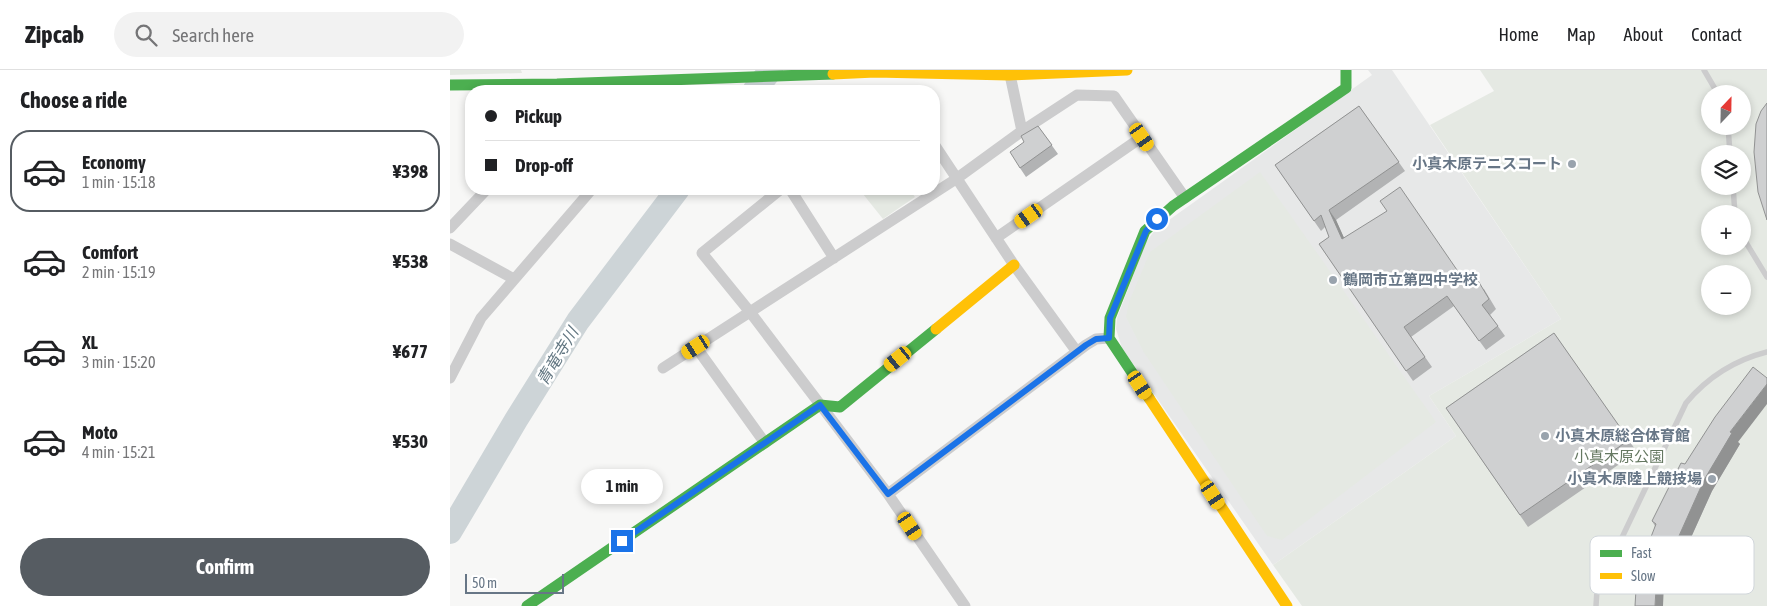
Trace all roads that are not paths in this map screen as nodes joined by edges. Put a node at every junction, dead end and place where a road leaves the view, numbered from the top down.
1 (1127, 70) edge
2 (1346, 70) edge
3 (1704, 70) edge
4 (875, 71) edge
5 (1009, 72) edge
6 (450, 85) edge
7 (465, 85) edge
8 (593, 85) edge
9 (1713, 85) edge
10 (1022, 131) junction
11 (1142, 137) junction
12 (940, 154) edge
13 (956, 179) junction
14 (940, 189) edge
15 (481, 195) edge
16 (587, 195) edge
17 (774, 195) edge
18 (794, 195) edge
19 (931, 195) edge
20 (1185, 198) junction
21 (450, 228) edge
22 (996, 238) junction
23 (450, 244) edge
24 (1751, 251) edge
25 (834, 258) junction
26 (1014, 265) junction
27 (1767, 277) edge
28 (514, 279) junction
29 (750, 312) junction
30 (1109, 338) junction
31 (696, 347) junction
32 (1077, 352) junction
33 (1767, 352) edge
34 (663, 368) dead end
35 (450, 378) edge
36 (820, 405) junction
37 (765, 443) junction
38 (888, 494) junction
39 (1623, 536) edge
40 (527, 606) edge
41 (965, 606) edge
42 (1287, 606) edge

1 - 5 street
2 - 20 street
3 - 9 lane
4 - 5 street
4 - 8 street
5 - 10 street
6 - 7 street
10 - 11 street
10 - 13 street
11 - 20 street
11 - 22 street
12 - 13 street
13 - 14 street
13 - 22 street
15 - 21 street
16 - 28 street
17 - 29 street
18 - 25 street
19 - 25 street
20 - 30 street
22 - 26 street
23 - 28 street
24 - 27 lane
25 - 29 street
26 - 32 street
26 - 36 street
28 - 35 street
29 - 31 street
29 - 36 street
30 - 32 street
30 - 42 street
31 - 34 street
31 - 37 street
32 - 38 street
33 - 39 lane
36 - 37 street
36 - 38 street
37 - 40 street
38 - 41 street

